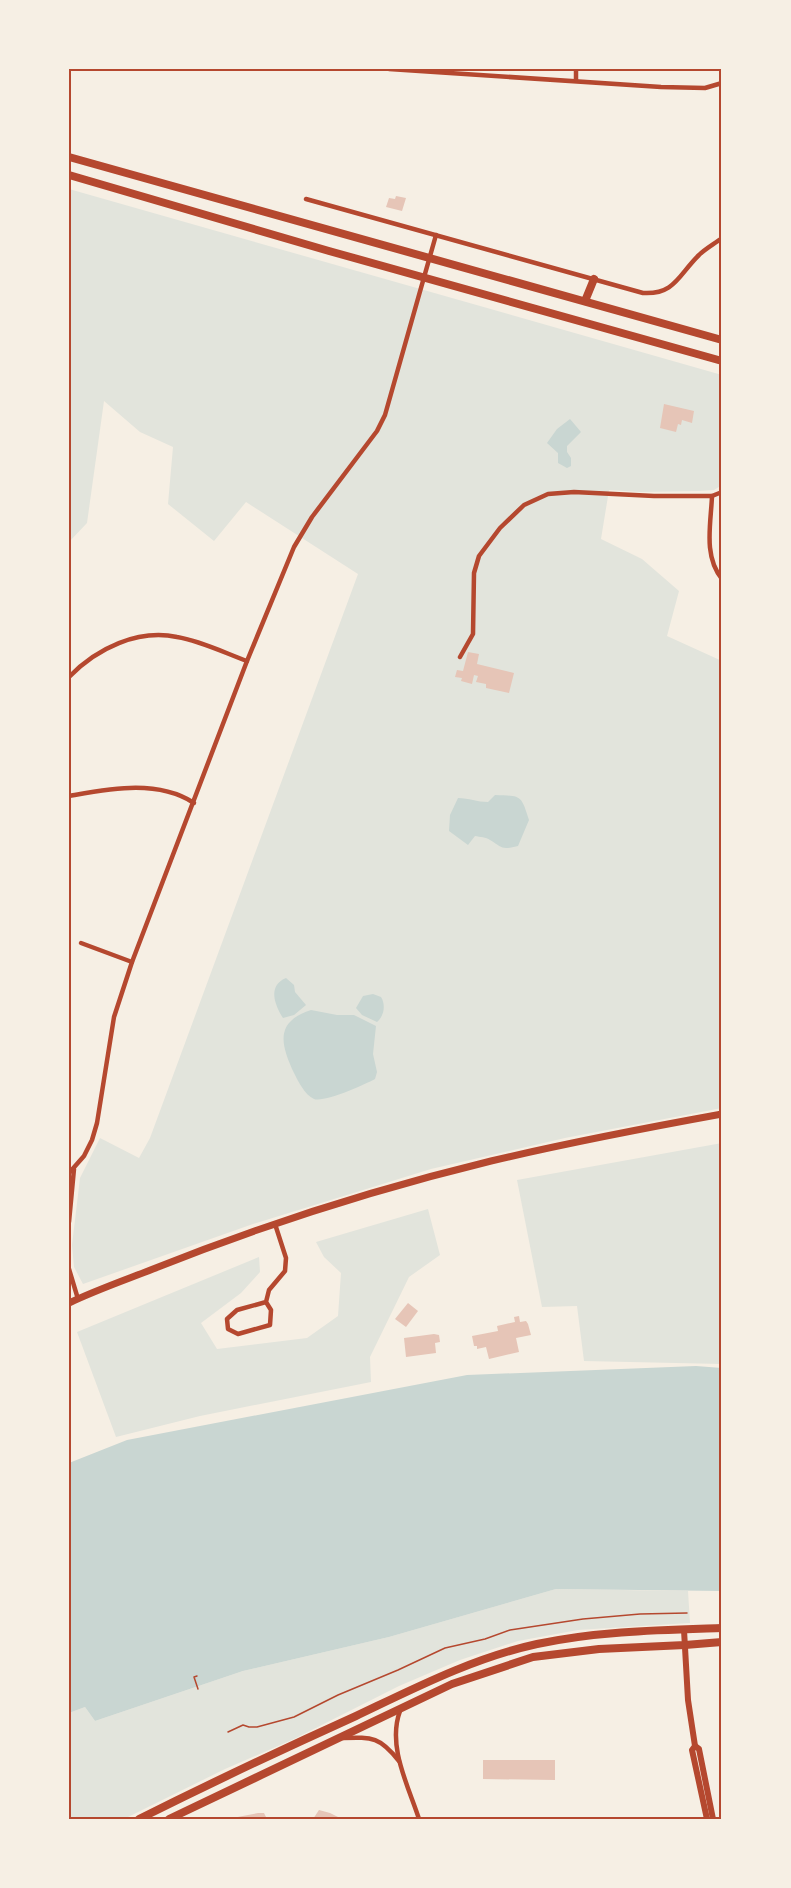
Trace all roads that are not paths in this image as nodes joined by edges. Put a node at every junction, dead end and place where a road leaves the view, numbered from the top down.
1 (389, 69) edge
2 (576, 69) edge
3 (448, 71) edge
4 (576, 80) junction
5 (722, 83) edge
6 (69, 157) edge
7 (69, 175) edge
8 (306, 199) dead end
9 (436, 235) junction
10 (722, 238) edge
11 (429, 257) junction
12 (424, 278) junction
13 (594, 279) junction
14 (585, 301) junction
15 (722, 340) edge
16 (722, 362) edge
17 (722, 492) edge
18 (712, 496) junction
19 (722, 579) edge
20 (460, 657) dead end
21 (248, 661) junction
22 (69, 677) edge
23 (69, 796) edge
24 (194, 803) junction
25 (81, 943) dead end
26 (132, 962) junction
27 (722, 1114) edge
28 (74, 1169) junction
29 (69, 1173) edge
30 (69, 1222) edge
31 (275, 1224) junction
32 (69, 1269) edge
33 (78, 1299) junction
34 (266, 1302) junction
35 (69, 1303) edge
36 (722, 1628) edge
37 (684, 1630) junction
38 (722, 1642) edge
39 (685, 1646) junction
40 (400, 1711) junction
41 (342, 1738) junction
42 (695, 1746) junction
43 (399, 1761) junction
44 (139, 1819) edge
45 (169, 1819) edge
46 (419, 1819) edge
47 (707, 1819) edge
48 (713, 1819) edge

1 - 3 street
2 - 4 street
3 - 4 street
4 - 5 street
6 - 11 main road
7 - 12 main road
8 - 9 street
9 - 11 street
9 - 13 street
10 - 13 street
11 - 12 street
11 - 14 main road
12 - 16 main road
12 - 21 street
13 - 14 main road
14 - 15 main road
17 - 18 street
18 - 19 street
18 - 20 street
21 - 22 street
21 - 24 street
23 - 24 street
24 - 26 street
25 - 26 street
26 - 28 street
27 - 31 main road
28 - 29 street
28 - 30 street
31 - 33 main road
31 - 34 street
32 - 33 street
33 - 35 main road
34 - 34 street
36 - 37 main road
37 - 39 street
37 - 44 main road
38 - 39 main road
39 - 40 main road
39 - 42 street
40 - 41 main road
40 - 43 street
41 - 43 street
41 - 45 main road
42 - 47 street
42 - 48 street
43 - 46 street

